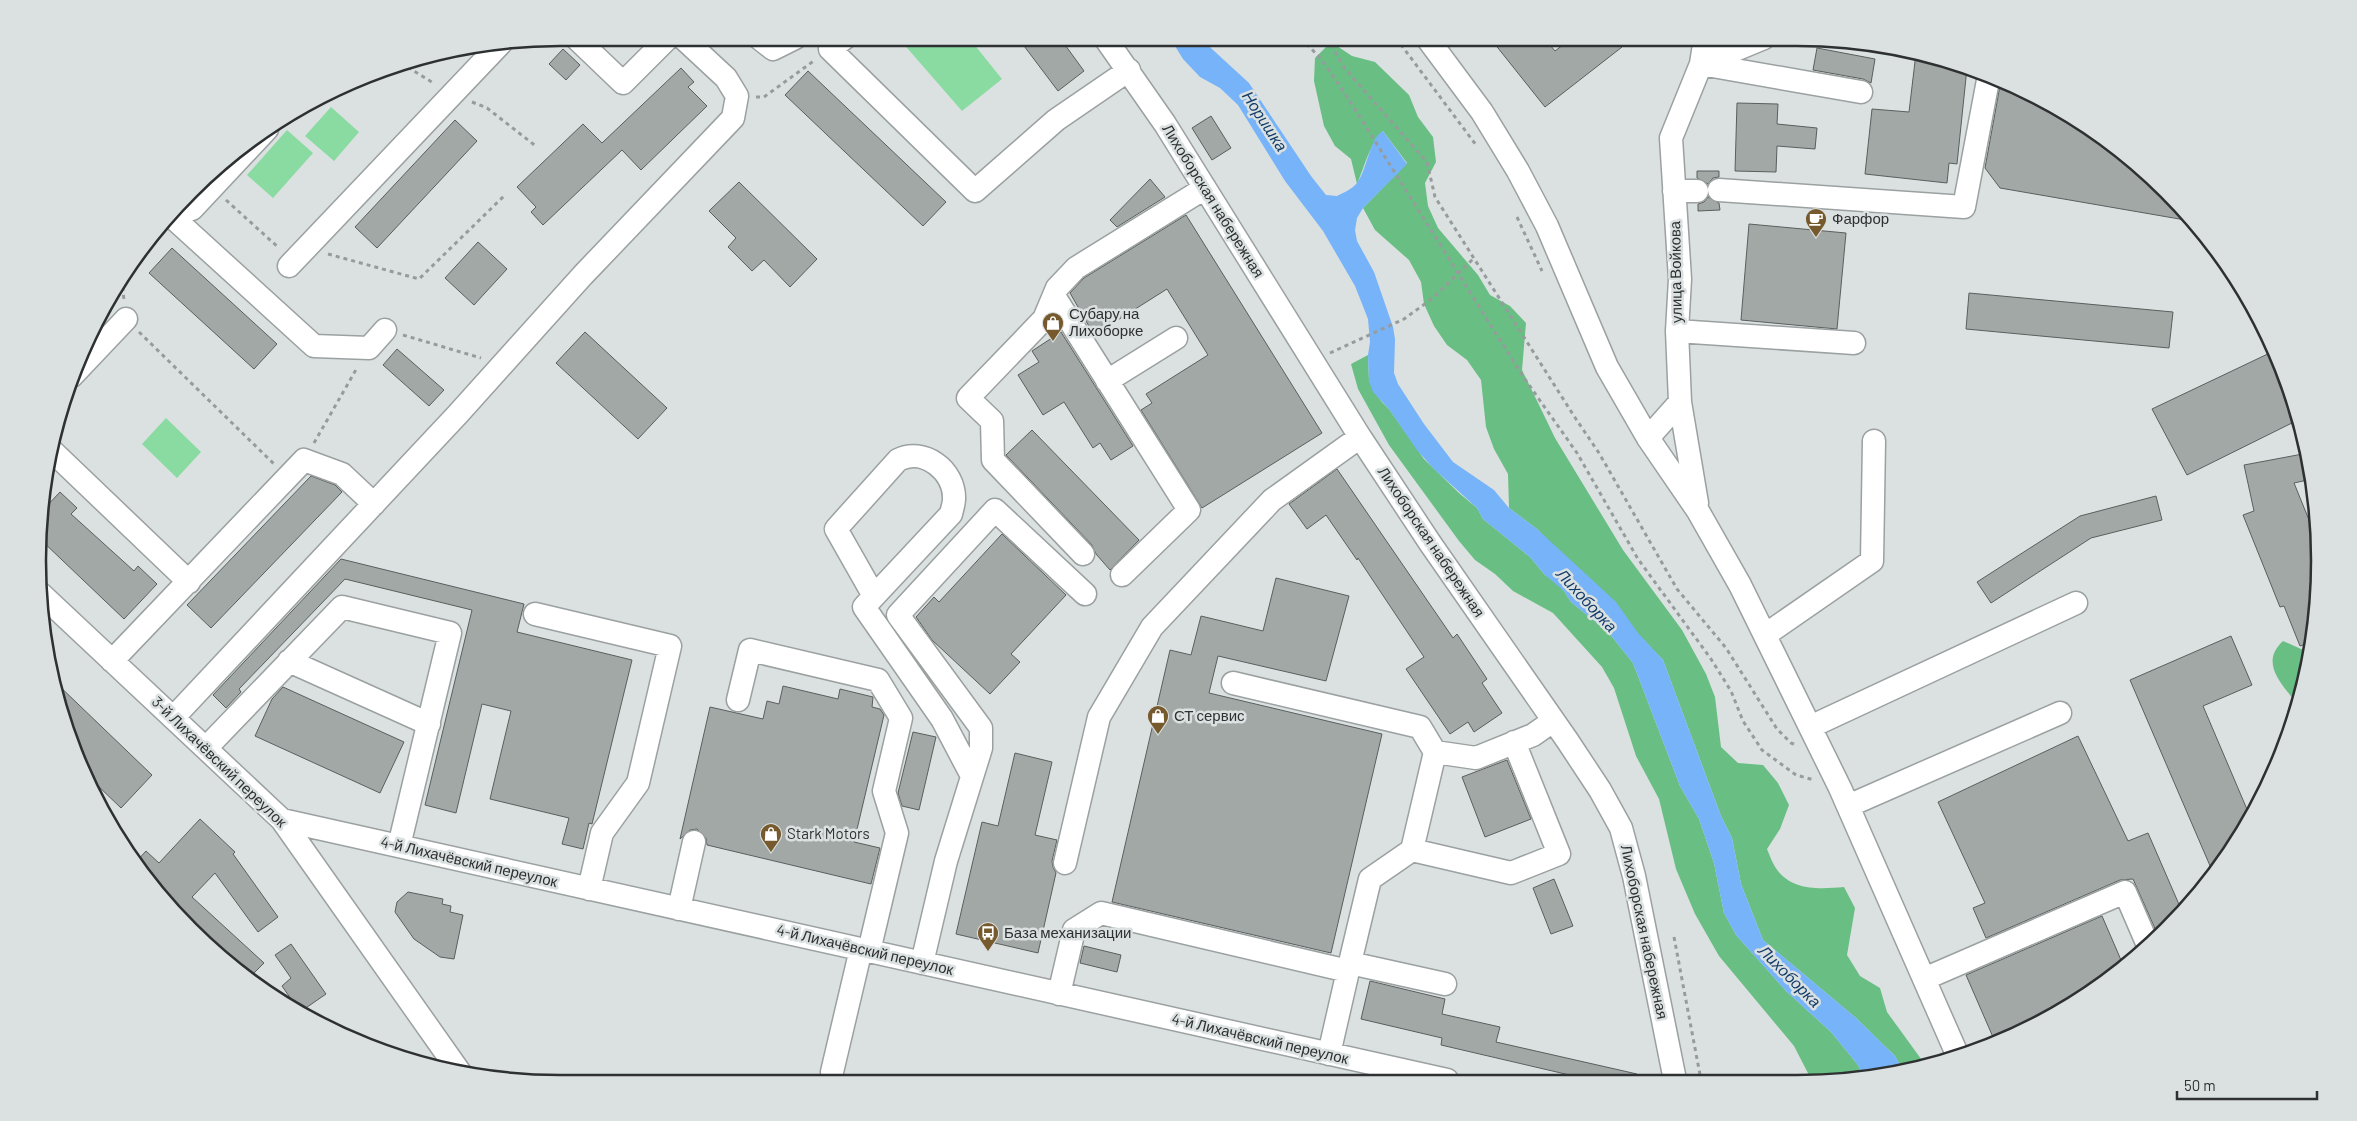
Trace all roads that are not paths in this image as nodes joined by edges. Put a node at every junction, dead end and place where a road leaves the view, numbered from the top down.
1 (584, 46) edge
2 (660, 46) edge
3 (692, 46) edge
4 (841, 46) edge
5 (1111, 46) edge
6 (1433, 46) edge
7 (1704, 46) edge
8 (1745, 46) edge
9 (493, 51) edge
10 (1701, 64) junction
11 (1129, 70) junction
12 (1987, 83) edge
13 (1862, 92) dead end
14 (238, 161) edge
15 (1205, 188) junction
16 (1674, 191) junction
17 (183, 212) edge
18 (176, 219) edge
19 (296, 258) road end
20 (1054, 296) junction
21 (126, 319) road end
22 (385, 330) road end
23 (1677, 331) junction
24 (1176, 338) dead end
25 (1854, 343) dead end
26 (86, 361) edge
27 (1107, 381) junction
28 (1680, 402) junction
29 (1360, 437) junction
30 (1648, 438) junction
31 (1874, 441) dead end
32 (57, 456) edge
33 (374, 504) junction
34 (1698, 511) junction
35 (1083, 554) dead end
36 (1122, 575) dead end
37 (189, 582) junction
38 (1085, 594) dead end
39 (874, 596) junction
40 (48, 600) edge
41 (2076, 603) dead end
42 (535, 614) dead end
43 (1765, 635) junction
44 (112, 661) junction
45 (289, 661) junction
46 (1234, 683) dead end
47 (738, 700) dead end
48 (2060, 713) dead end
49 (173, 718) junction
50 (1554, 721) junction
51 (428, 724) junction
52 (1805, 736) junction
53 (1514, 742) junction
54 (206, 748) junction
55 (1435, 752) junction
56 (972, 776) junction
57 (1848, 806) junction
58 (282, 820) junction
59 (694, 842) dead end
60 (399, 846) junction
61 (1412, 850) junction
62 (1065, 862) dead end
63 (589, 888) junction
64 (679, 909) junction
65 (2145, 938) edge
66 (865, 950) junction
67 (922, 963) junction
68 (1349, 967) junction
69 (1924, 979) junction
70 (1445, 984) dead end
71 (1059, 994) junction
72 (1955, 1049) edge
73 (1329, 1054) junction
74 (454, 1063) edge
75 (832, 1072) dead end
76 (1419, 1075) edge
77 (1674, 1075) edge

1 - 2 street
3 - 33 street
4 - 11 street
5 - 11 street, Лихоборская набережная
6 - 30 street
7 - 10 street, улица Войкова
8 - 10 street
9 - 19 street
10 - 13 street
10 - 16 street, улица Войкова
11 - 15 street, Лихоборская набережная
12 - 16 street
14 - 17 street
15 - 20 street
15 - 29 street, Лихоборская набережная
16 - 23 street, улица Войкова
18 - 22 street
20 - 27 street
20 - 35 street
21 - 26 street
23 - 25 street
23 - 28 street, улица Войкова
24 - 27 street
27 - 36 street
28 - 30 street
28 - 34 street, улица Войкова
29 - 50 street, Лихоборская набережная
29 - 62 street
30 - 34 street
31 - 43 street
32 - 37 street
33 - 37 street
33 - 49 street
34 - 43 street
37 - 44 street
38 - 56 street
39 - 39 street
39 - 56 street
40 - 44 street, 3-й Лихачёвский переулок
41 - 52 street
42 - 63 street
43 - 52 street
44 - 49 street, 3-й Лихачёвский переулок
45 - 51 street
45 - 51 street
45 - 54 street
46 - 55 street
47 - 66 street
48 - 57 street
49 - 54 street, 3-й Лихачёвский переулок
50 - 53 street
50 - 77 street, Лихоборская набережная
51 - 60 street
52 - 57 street
53 - 55 street
53 - 61 street
54 - 58 street, 3-й Лихачёвский переулок
55 - 61 street
56 - 67 street
57 - 69 street
58 - 60 street, 4-й Лихачёвский переулок
58 - 74 street, 3-й Лихачёвский переулок
59 - 64 street
60 - 63 street, 4-й Лихачёвский переулок
61 - 68 street
63 - 64 street, 4-й Лихачёвский переулок
64 - 66 street, 4-й Лихачёвский переулок
65 - 69 street
66 - 67 street, 4-й Лихачёвский переулок
66 - 75 street
67 - 71 street, 4-й Лихачёвский переулок
68 - 70 street
68 - 71 street
68 - 73 street
69 - 72 street
71 - 73 street, 4-й Лихачёвский переулок
73 - 76 street, 4-й Лихачёвский переулок

